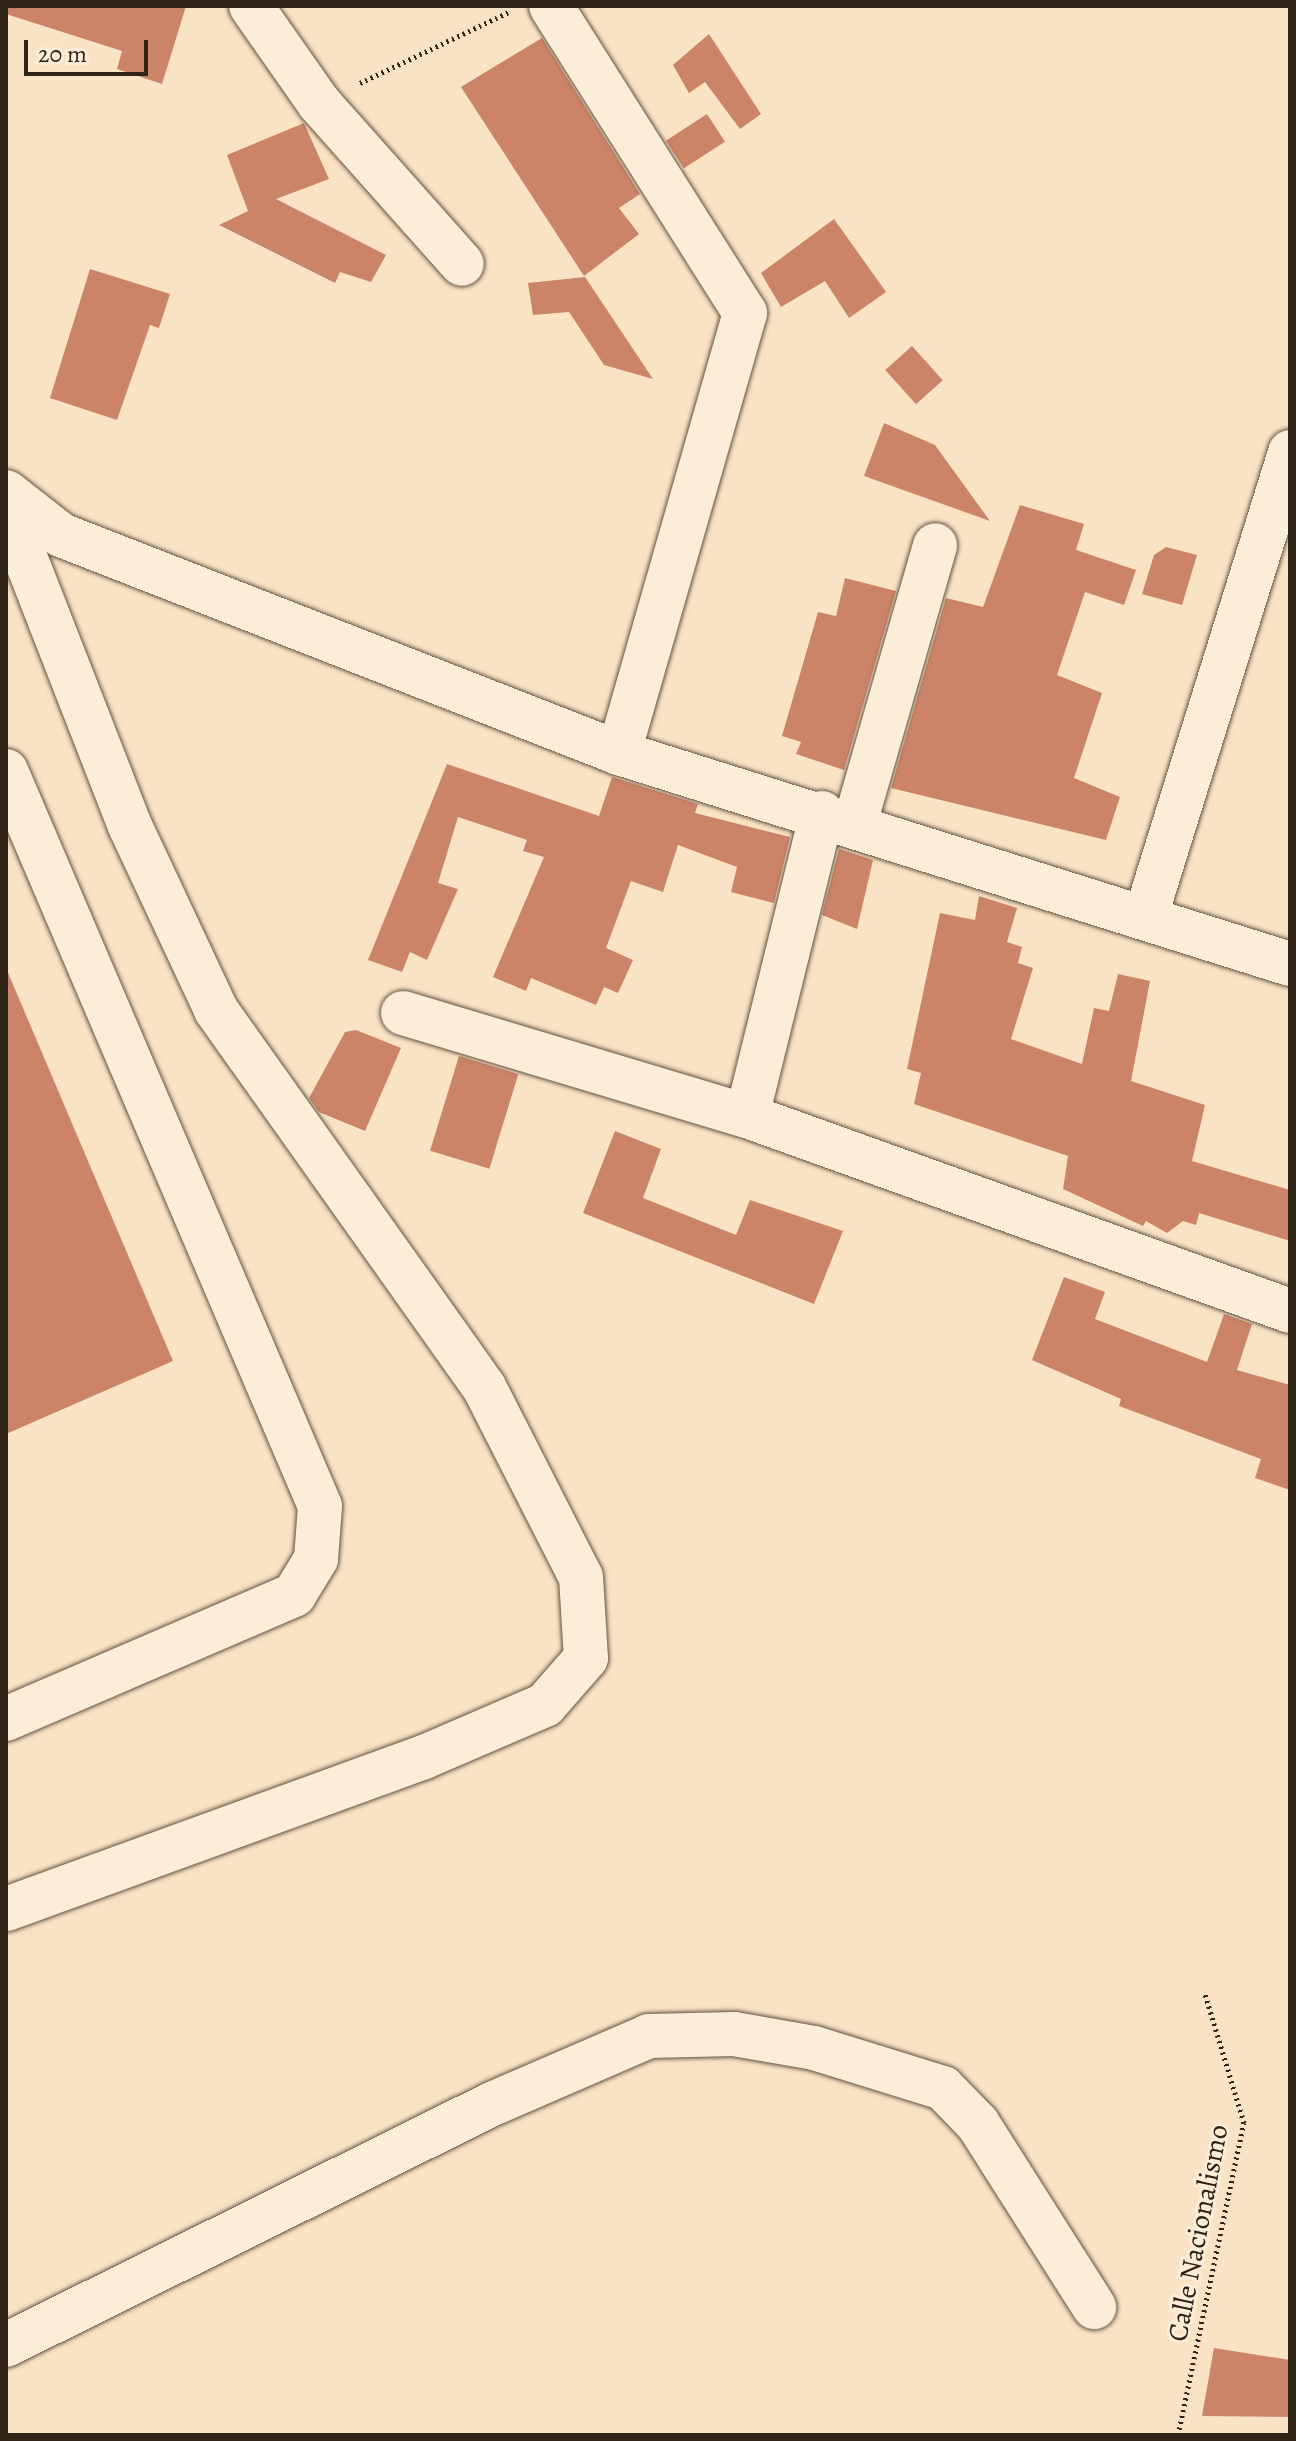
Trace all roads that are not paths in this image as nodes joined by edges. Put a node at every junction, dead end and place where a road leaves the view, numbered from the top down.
1 (251, 6) edge
2 (551, 6) edge
3 (462, 264) dead end
4 (1290, 452) edge
5 (6, 492) edge
6 (6, 508) edge
7 (935, 545) dead end
8 (619, 753) junction
9 (6, 771) edge
10 (839, 818) junction
11 (1146, 915) junction
12 (1290, 964) edge
13 (403, 1013) dead end
14 (747, 1116) junction
15 (1290, 1311) edge
16 (6, 1719) edge
17 (6, 1909) edge
18 (1094, 2307) dead end
19 (6, 2345) edge

1 - 3 street
2 - 8 street
4 - 11 street
5 - 8 street
6 - 17 street
7 - 10 street
8 - 10 street
9 - 16 street
10 - 11 street
10 - 14 street
11 - 12 street
13 - 14 street
14 - 15 street
18 - 19 street

